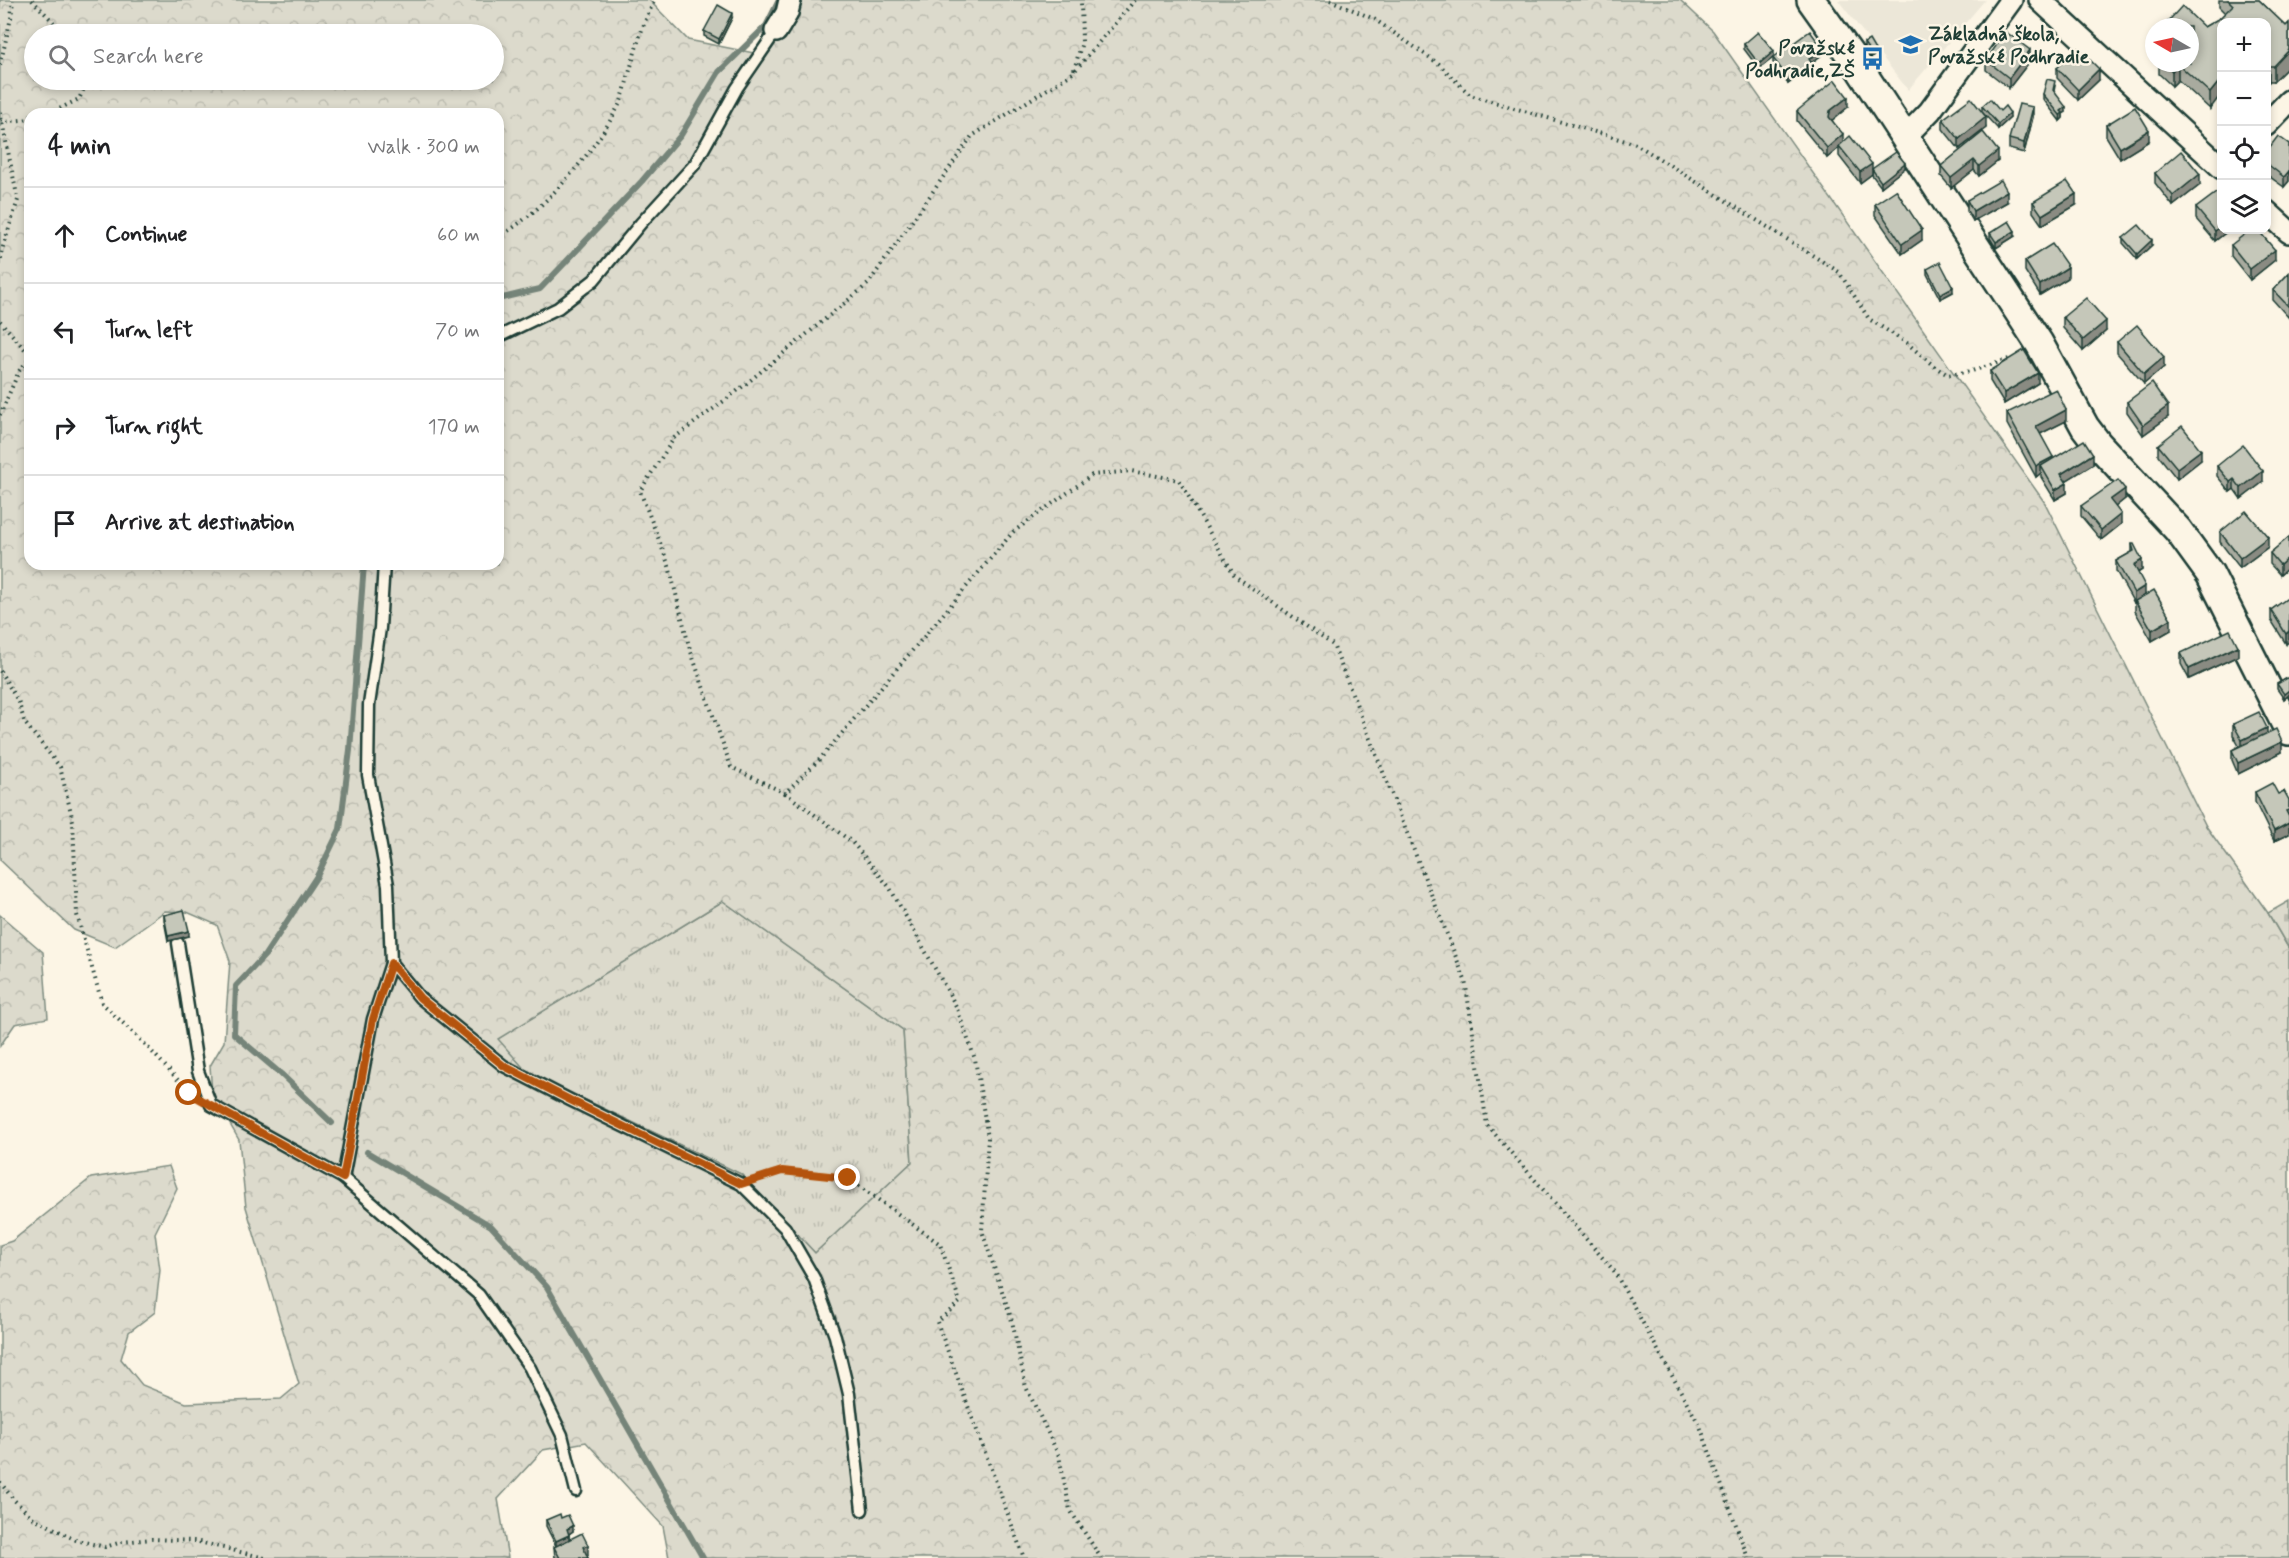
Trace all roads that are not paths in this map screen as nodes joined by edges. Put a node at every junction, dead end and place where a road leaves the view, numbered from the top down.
1 (790, 0) edge
2 (1811, 0) edge
3 (2011, 0) edge
4 (2040, 0) edge
5 (776, 31) joint
6 (2289, 101) edge
7 (2271, 120) edge
8 (1904, 138) junction
9 (2217, 163) edge
10 (2271, 216) edge
11 (2289, 232) edge
12 (504, 334) edge
13 (384, 570) edge
14 (2289, 731) edge
15 (178, 943) dead end
16 (391, 963) junction
17 (343, 1178) junction
18 (576, 1491) dead end
19 (862, 1510) dead end

1 - 5 street
2 - 8 street
3 - 8 street
4 - 9 street
5 - 12 lane
6 - 7 street
8 - 14 street
10 - 11 street
13 - 16 lane
15 - 17 lane
16 - 17 lane
16 - 19 lane
17 - 18 lane

